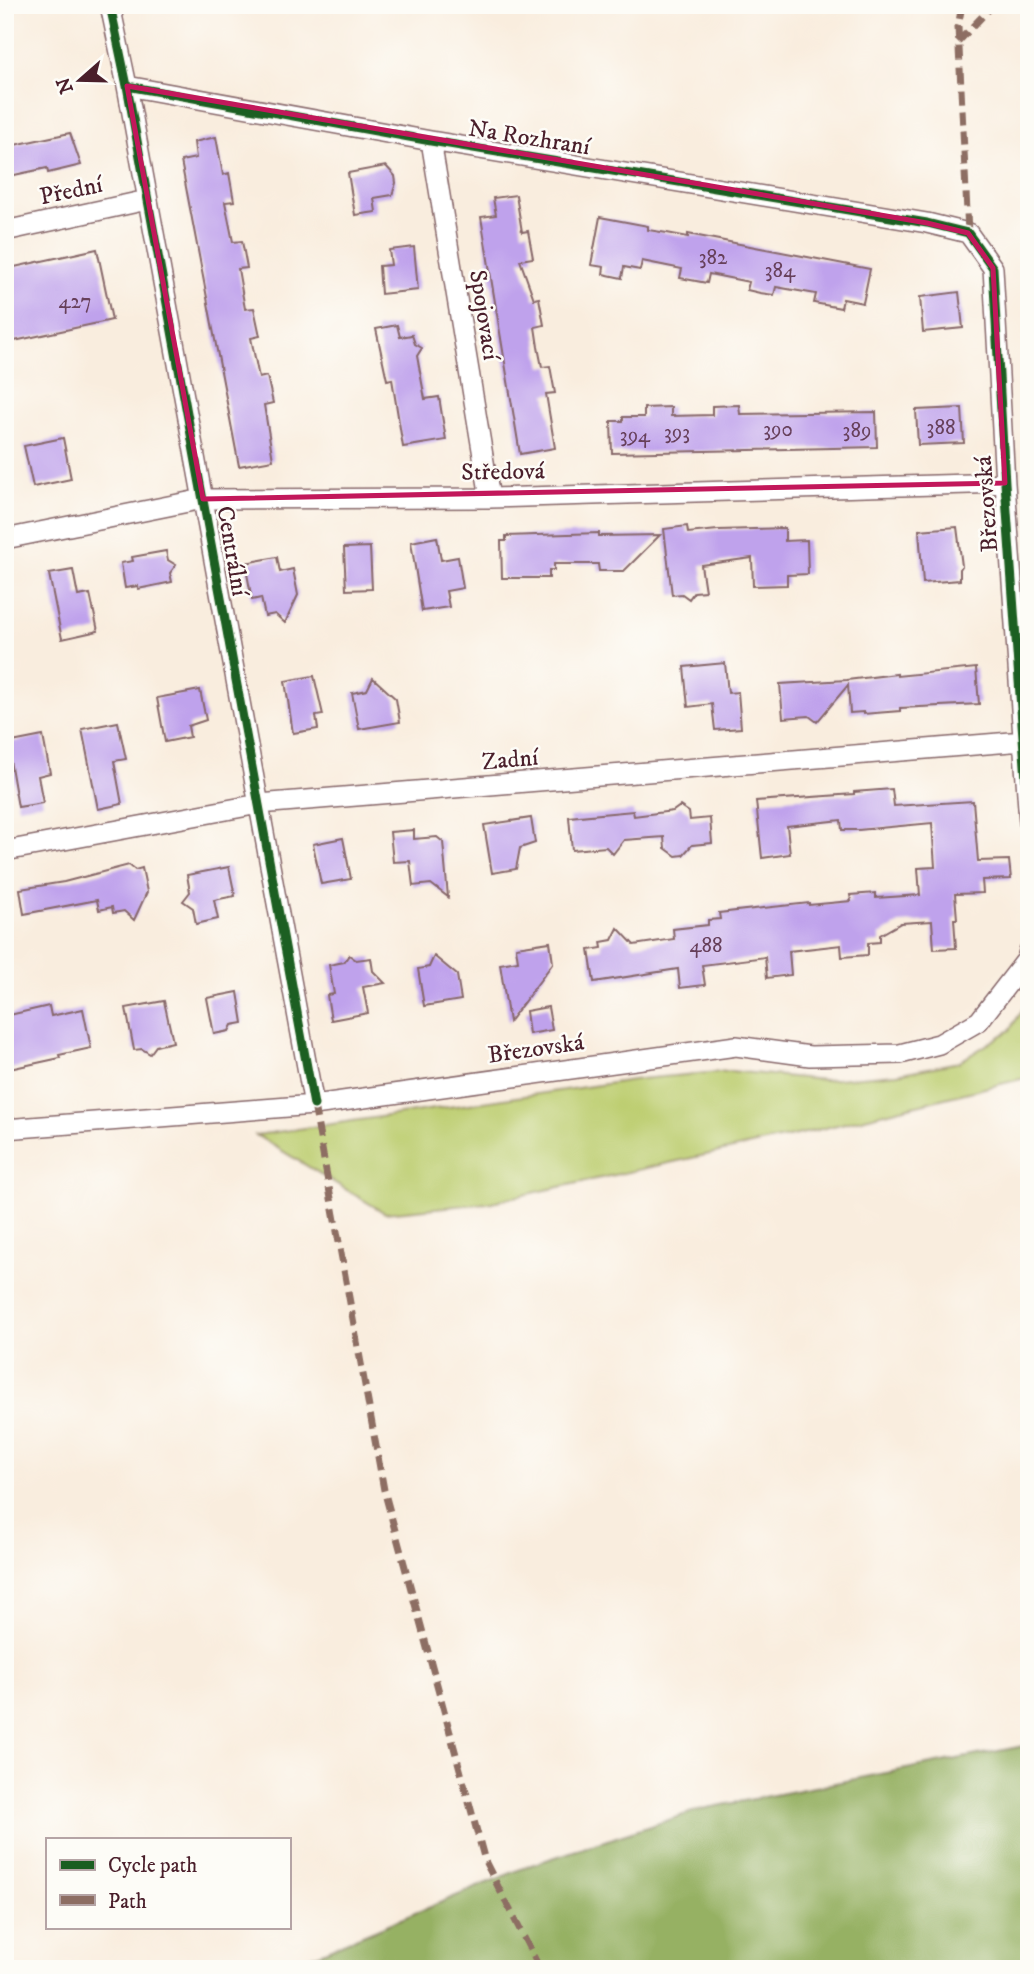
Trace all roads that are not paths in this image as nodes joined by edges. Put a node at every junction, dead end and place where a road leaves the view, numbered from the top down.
1 (110, 5) edge
2 (127, 86) junction
3 (431, 141) junction
4 (147, 200) junction
5 (927, 223) joint
6 (5, 231) edge
7 (1005, 483) junction
8 (490, 498) junction
9 (203, 499) junction
10 (5, 538) edge
11 (1023, 741) junction
12 (259, 804) junction
13 (1029, 822) edge
14 (5, 851) edge
15 (1029, 951) edge
16 (314, 1105) junction
17 (5, 1129) edge

1 - 2 street, Centrální
2 - 3 street, Na Rozhraní
2 - 4 street, Centrální
3 - 5 street, Na Rozhraní
3 - 8 street, Spojovací
4 - 6 street, Přední
4 - 9 street, Centrální
5 - 7 street, Březovská
7 - 8 street, Středová
7 - 11 street, Březovská
8 - 9 street, Středová
9 - 10 street, Středová
9 - 12 street, Centrální
11 - 12 street, Zadní
11 - 13 street, Březovská
12 - 14 street, Zadní
12 - 16 street, Centrální
15 - 16 street, Březovská
16 - 17 street, Březovská

